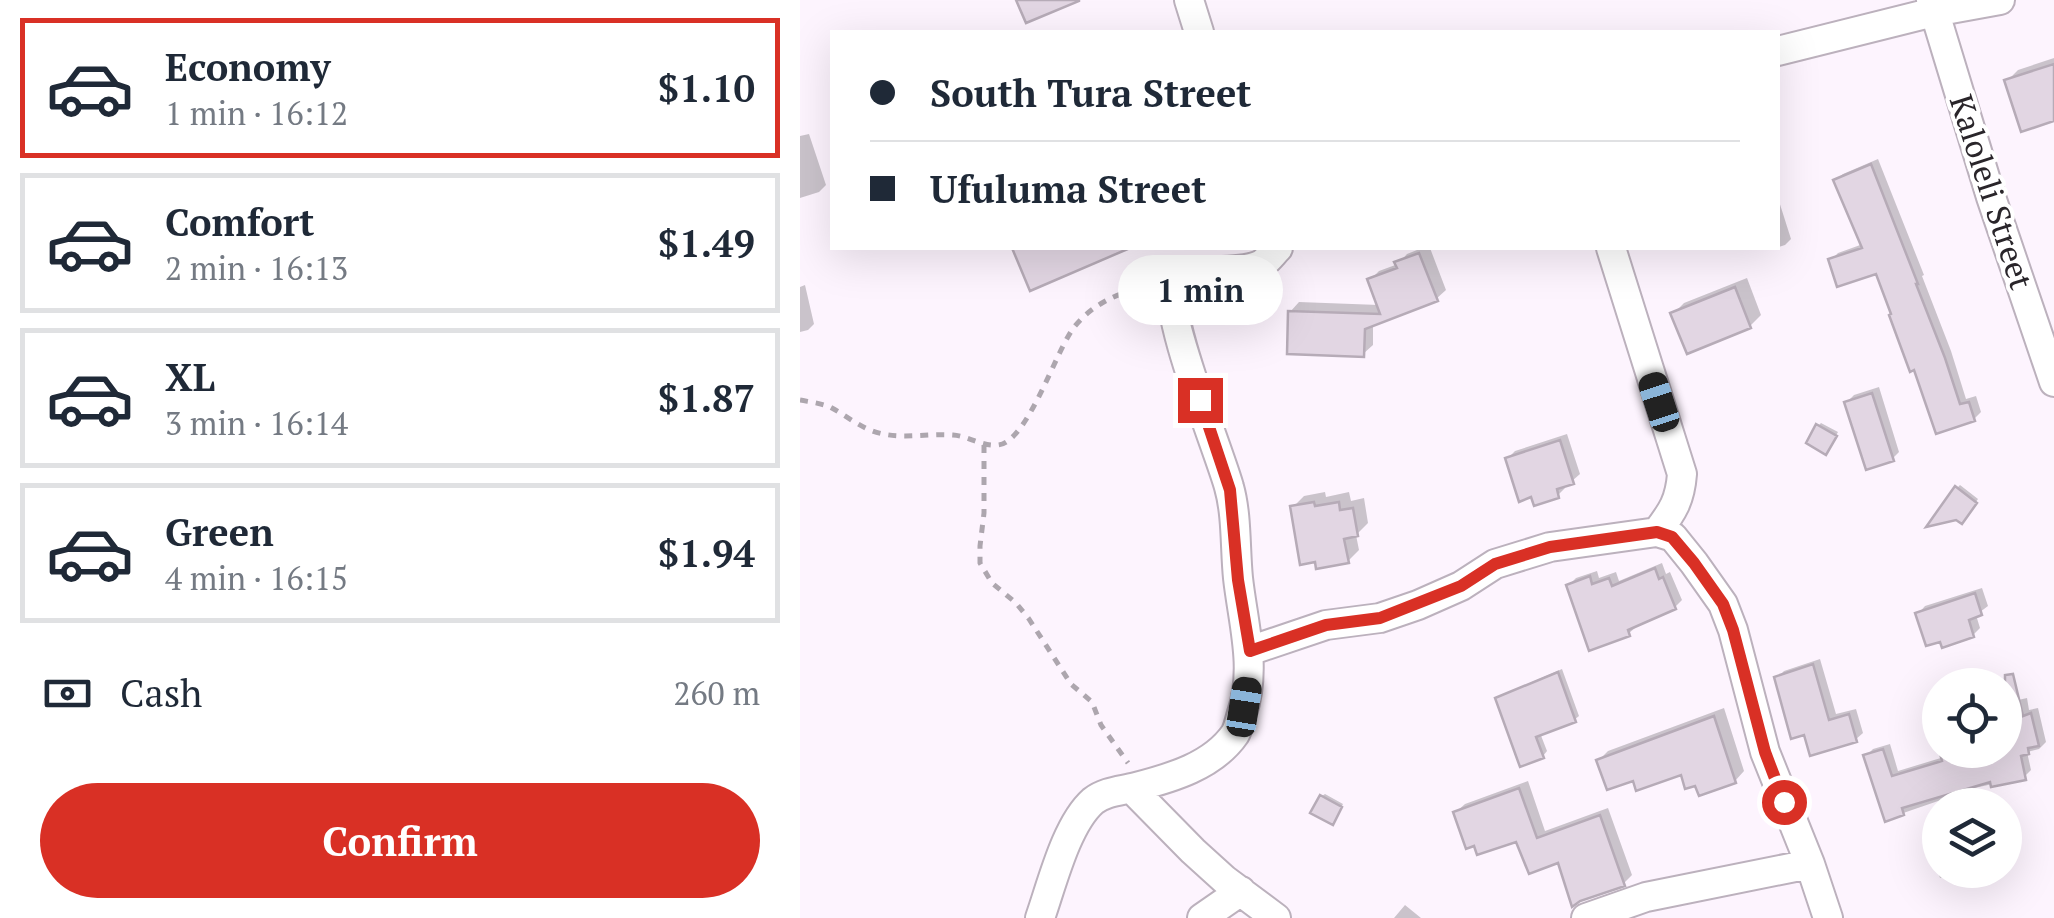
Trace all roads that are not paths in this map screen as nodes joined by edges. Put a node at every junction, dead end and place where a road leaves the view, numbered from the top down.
1 (1189, 0) edge
2 (2000, 0) edge
3 (1932, 6) edge
4 (1198, 30) edge
5 (1780, 51) edge
6 (1276, 250) edge
7 (1612, 250) edge
8 (2054, 382) edge
9 (1657, 532) junction
10 (1250, 651) junction
11 (1138, 787) junction
12 (1810, 864) junction
13 (1241, 891) junction
14 (1040, 918) edge
15 (1202, 918) edge
16 (1276, 918) edge
17 (1586, 918) edge
18 (1828, 918) edge

1 - 4 street
2 - 3 street
3 - 5 street
3 - 8 street, Kaloleli Street
6 - 10 street
7 - 9 street
9 - 10 street
9 - 12 street
10 - 11 street
11 - 13 street
11 - 14 street
12 - 17 street
12 - 18 street
13 - 15 street
13 - 16 street

